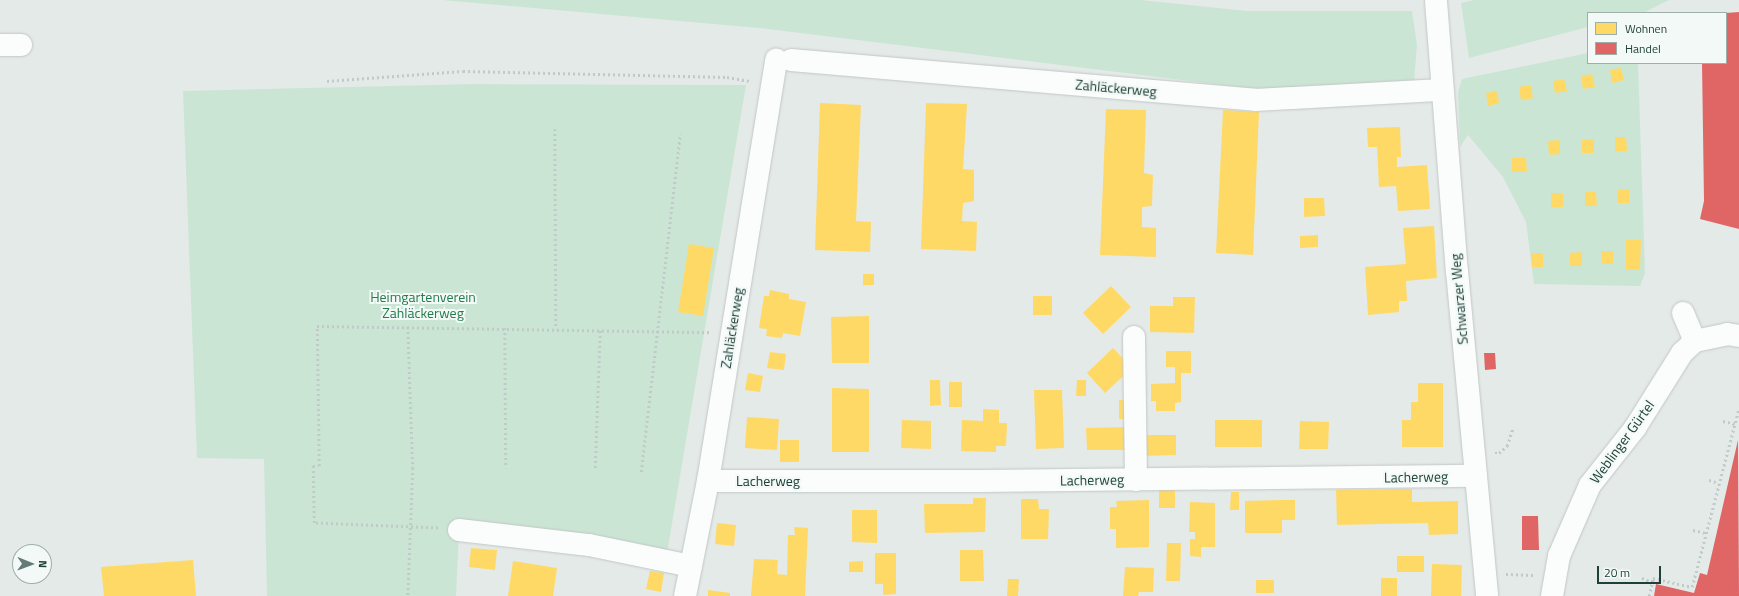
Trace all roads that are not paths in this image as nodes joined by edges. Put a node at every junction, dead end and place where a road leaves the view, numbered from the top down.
1 (1436, 1) dead end
2 (1442, 90) junction
3 (1683, 312) dead end
4 (1739, 336) edge
5 (1134, 337) dead end
6 (1694, 340) junction
7 (1475, 466) junction
8 (1136, 480) junction
9 (708, 481) junction
10 (459, 530) road end
11 (691, 566) junction
12 (685, 596) edge
13 (1487, 596) edge
14 (1552, 596) edge

1 - 2 street, Schwarzer Weg
2 - 7 street, Schwarzer Weg
2 - 9 street, Zahläckerweg
3 - 6 street
4 - 6 street
5 - 8 street
6 - 14 street, Weblinger Gürtel
7 - 8 street, Lacherweg
7 - 13 street, Schwarzer Weg
8 - 9 street, Lacherweg
9 - 11 street, Zahläckerweg
10 - 11 street
11 - 12 street, Zahläckerweg

